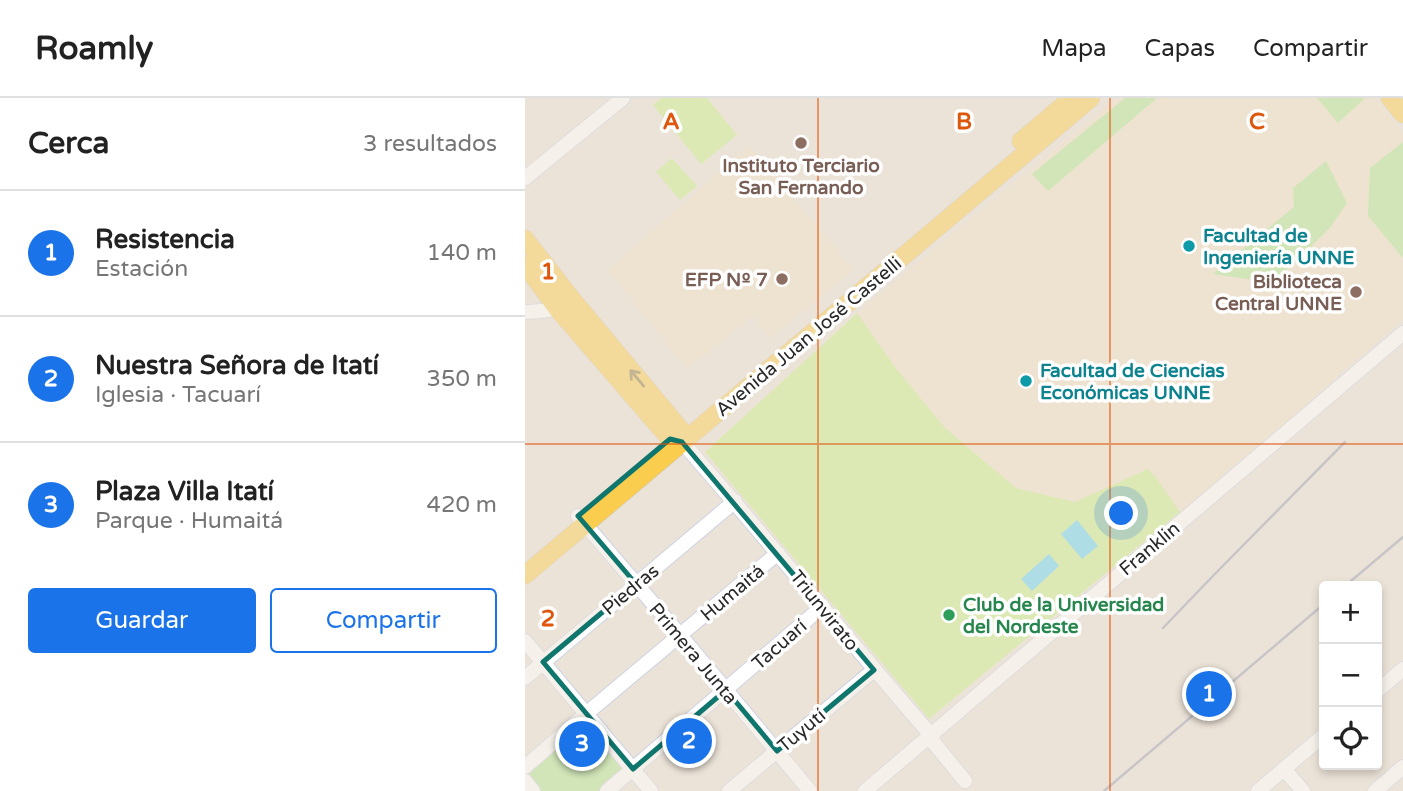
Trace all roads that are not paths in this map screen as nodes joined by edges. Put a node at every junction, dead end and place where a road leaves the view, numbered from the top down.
1 (623, 98) edge
2 (1072, 98) edge
3 (1091, 98) edge
4 (1389, 98) edge
5 (1403, 114) edge
6 (525, 178) edge
7 (525, 239) edge
8 (525, 265) edge
9 (564, 303) junction
10 (525, 312) edge
11 (1403, 333) edge
12 (678, 437) junction
13 (735, 501) junction
14 (582, 520) junction
15 (778, 553) junction
16 (525, 561) edge
17 (525, 575) edge
18 (636, 584) junction
19 (823, 606) junction
20 (680, 635) junction
21 (525, 641) edge
22 (543, 662) junction
23 (1403, 669) edge
24 (874, 670) junction
25 (525, 678) edge
26 (1382, 687) edge
27 (726, 690) junction
28 (587, 713) junction
29 (932, 736) junction
30 (1319, 739) edge
31 (777, 751) junction
32 (525, 767) edge
33 (1403, 767) edge
34 (632, 769) junction
35 (1284, 769) junction
36 (525, 781) edge
37 (965, 781) dead end
38 (533, 791) edge
39 (607, 791) edge
40 (651, 791) edge
41 (729, 791) edge
42 (810, 791) edge
43 (865, 791) edge
44 (1258, 791) edge
45 (1303, 791) edge
46 (1375, 791) edge

1 - 6 street
2 - 12 main road, Avenida Juan José Castelli
3 - 12 main road, Avenida Juan José Castelli
4 - 5 main road
7 - 9 main road
8 - 9 main road
9 - 10 street
9 - 12 main road
11 - 29 street, Franklin
12 - 13 street, Triunvirato
12 - 14 main road, Avenida Juan José Castelli
13 - 15 street, Triunvirato
13 - 18 street, Piedras
14 - 16 main road, Avenida Juan José Castelli
14 - 17 main road, Avenida Juan José Castelli
14 - 18 street, Primera Junta
15 - 19 street, Triunvirato
15 - 20 street, Humaitá
18 - 20 street, Primera Junta
18 - 22 street, Piedras
19 - 24 street, Triunvirato
19 - 27 street, Tacuarí
20 - 27 street, Primera Junta
20 - 28 street, Humaitá
21 - 22 street
22 - 25 street, Piedras
22 - 28 street
23 - 26 street
24 - 29 street, Triunvirato
24 - 31 street, Tuyutí
27 - 31 street, Primera Junta
27 - 34 street, Tacuarí
28 - 32 street, Humaitá
28 - 34 street
29 - 37 street, Triunvirato
29 - 43 street, Franklin
30 - 35 street
31 - 41 street, Tuyutí
31 - 42 street, Primera Junta
33 - 46 street
34 - 39 street, Tacuarí
34 - 40 street
35 - 44 street
35 - 45 street
36 - 38 street

